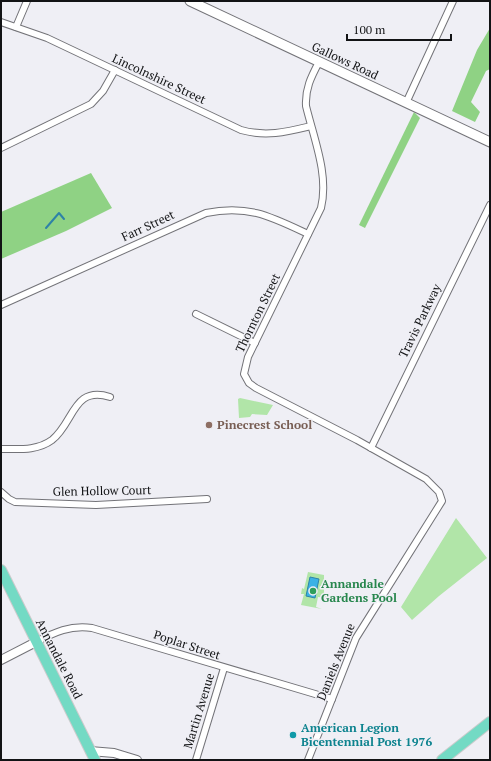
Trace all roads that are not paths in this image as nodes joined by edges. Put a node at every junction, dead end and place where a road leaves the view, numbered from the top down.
1 (27, 1) edge
2 (190, 1) edge
3 (453, 1) edge
4 (1, 22) edge
5 (16, 27) junction
6 (319, 62) junction
7 (115, 70) junction
8 (406, 103) junction
9 (311, 126) junction
10 (490, 142) edge
11 (1, 148) edge
12 (490, 205) edge
13 (308, 234) junction
14 (1, 305) edge
15 (196, 314) dead end
16 (255, 343) junction
17 (110, 397) dead end
18 (371, 448) junction
19 (1, 450) edge
20 (1, 492) edge
21 (441, 496) joint
22 (207, 499) dead end
23 (1, 570) edge
24 (36, 642) junction
25 (1, 660) edge
26 (224, 668) junction
27 (332, 699) junction
28 (490, 722) edge
29 (93, 755) edge
30 (137, 760) edge
31 (196, 760) edge
32 (308, 760) edge
33 (442, 760) edge

1 - 5 street
2 - 6 main road, Gallows Road
3 - 8 street
4 - 5 street, Lincolnshire Street
5 - 7 street, Lincolnshire Street
6 - 8 main road, Gallows Road
6 - 9 street, Thornton Street
7 - 9 street, Lincolnshire Street
7 - 11 street
8 - 10 main road, Gallows Road
9 - 13 street, Thornton Street
12 - 18 street, Travis Parkway
13 - 14 street, Farr Street
13 - 16 street, Thornton Street
15 - 16 street
16 - 18 street, Thornton Street
17 - 19 street
18 - 21 street, Thornton Street
20 - 22 street, Glen Hollow Court
21 - 27 street, Daniels Avenue
23 - 24 main road, Annandale Road
24 - 25 street
24 - 26 street, Poplar Street
24 - 29 main road, Annandale Road
26 - 27 street, Poplar Street
26 - 31 street, Martin Avenue
27 - 32 street, Daniels Avenue
28 - 33 main road
29 - 30 street

